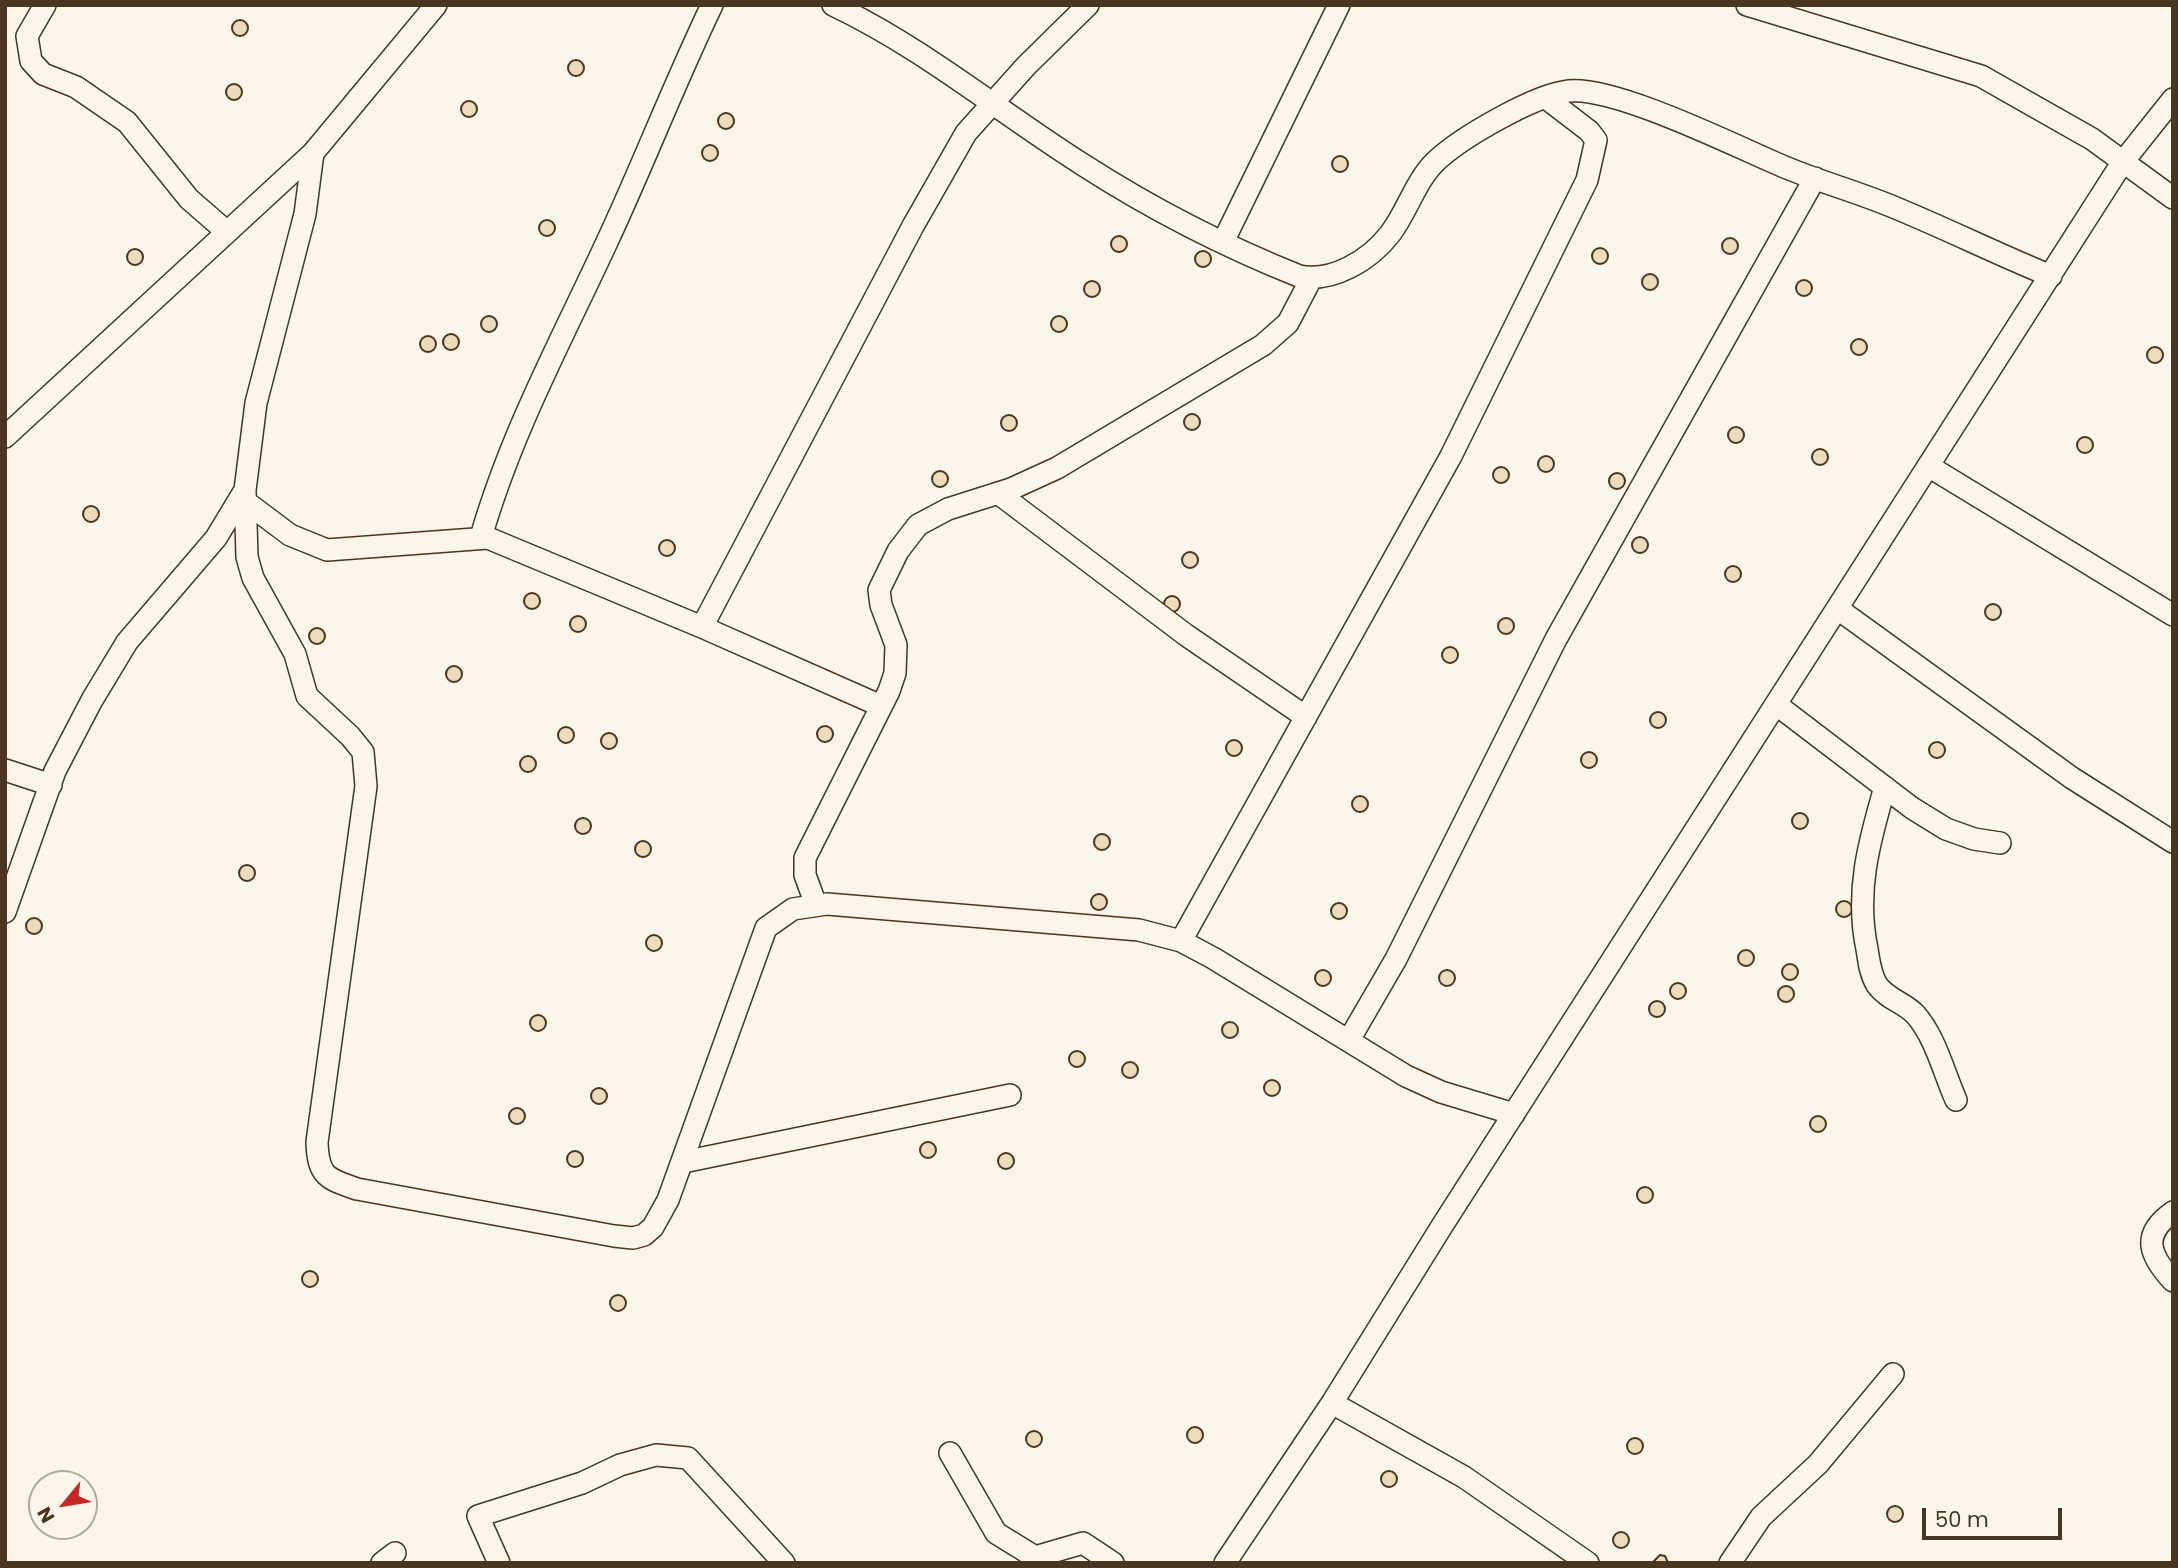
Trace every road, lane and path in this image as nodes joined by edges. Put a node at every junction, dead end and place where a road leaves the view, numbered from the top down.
1 (46, 5) edge
2 (436, 5) edge
3 (712, 5) edge
4 (833, 5) edge
5 (1088, 5) edge
6 (1339, 5) edge
7 (1747, 5) edge
8 (1546, 98) junction
9 (2173, 99) edge
10 (992, 105) junction
11 (313, 153) junction
12 (2122, 163) junction
13 (1815, 178) junction
14 (2173, 198) edge
15 (227, 232) junction
16 (1223, 243) junction
17 (2051, 276) junction
18 (1311, 279) junction
19 (5, 437) edge
20 (1930, 467) junction
21 (998, 494) junction
22 (246, 496) junction
23 (481, 537) junction
24 (1838, 609) junction
25 (2173, 615) edge
26 (702, 626) junction
27 (1777, 705) junction
28 (881, 706) junction
29 (1306, 717) junction
30 (5, 770) edge
31 (51, 785) junction
32 (1885, 787) junction
33 (2173, 842) edge
34 (2000, 843) dead end
35 (816, 905) junction
36 (5, 912) edge
37 (1181, 940) junction
38 (1349, 1040) junction
39 (1010, 1095) dead end
40 (1956, 1100) dead end
41 (1514, 1114) junction
42 (683, 1162) junction
43 (2173, 1212) edge
44 (2173, 1281) edge
45 (1893, 1374) dead end
46 (1332, 1404) junction
47 (950, 1453) dead end
48 (499, 1563) edge
49 (784, 1563) edge
50 (1113, 1563) edge
51 (1225, 1563) edge
52 (1588, 1563) edge
53 (1731, 1563) edge

1 - 15 street
2 - 11 street
3 - 23 street
4 - 10 street
5 - 10 street
6 - 16 street
7 - 12 street
8 - 13 street
8 - 18 street
8 - 29 street
9 - 12 street
10 - 16 street
10 - 26 street
11 - 15 street
11 - 22 street
12 - 14 street
12 - 17 street
13 - 17 street
13 - 38 street
15 - 19 street
16 - 18 street
17 - 20 street
18 - 21 street
20 - 24 street
20 - 25 street
21 - 28 street
21 - 29 street
22 - 23 street
22 - 31 street
22 - 42 street
23 - 26 street
24 - 27 street
24 - 33 street
26 - 28 street
27 - 32 street
27 - 41 street
28 - 35 street
29 - 37 street
30 - 31 street
31 - 36 street
32 - 34 street
32 - 40 street
35 - 37 street
35 - 42 street
37 - 38 street
38 - 41 street
39 - 42 street
41 - 46 street
43 - 44 street
45 - 53 street
46 - 51 street
46 - 52 street
47 - 50 street
48 - 49 street

